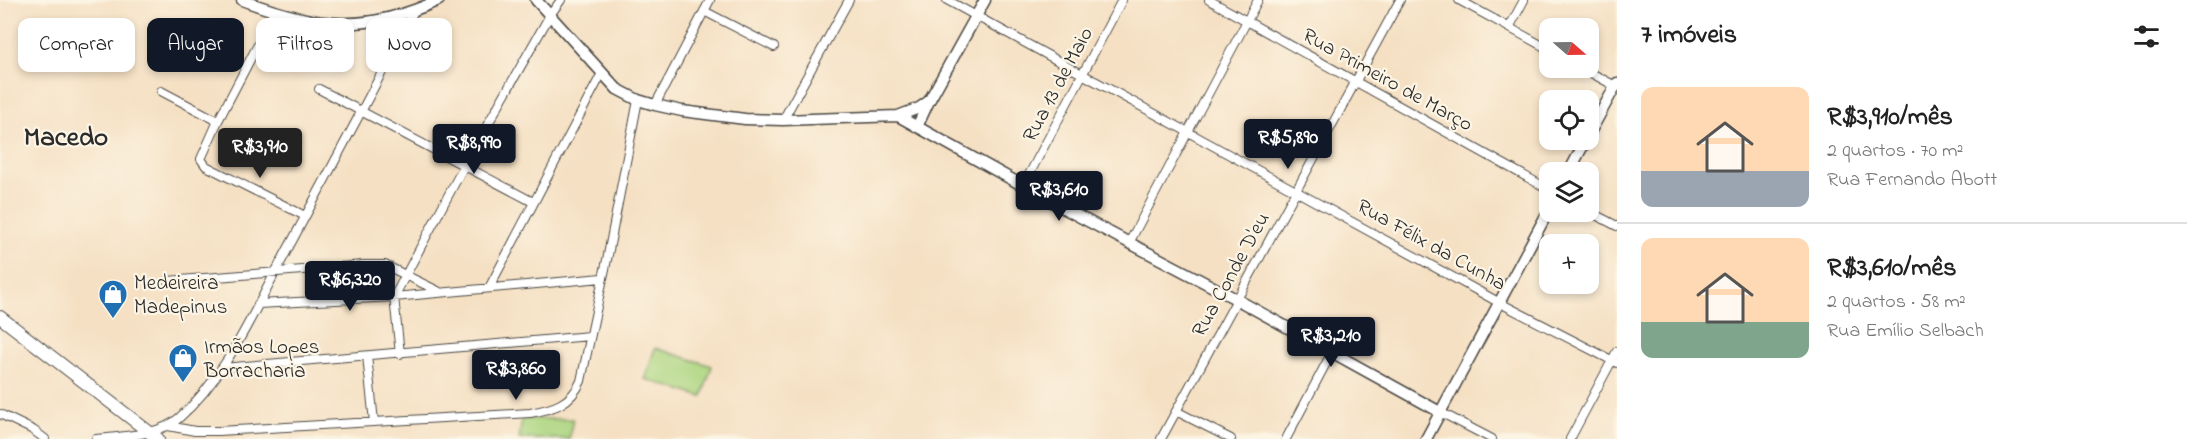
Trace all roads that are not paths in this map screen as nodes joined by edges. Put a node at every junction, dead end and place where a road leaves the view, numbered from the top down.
1 (242, 0) edge
2 (439, 0) edge
3 (536, 0) edge
4 (561, 0) edge
5 (710, 0) edge
6 (849, 0) edge
7 (947, 0) edge
8 (985, 0) edge
9 (1122, 0) edge
10 (1209, 0) edge
11 (1258, 0) edge
12 (1400, 0) edge
13 (1459, 0) edge
14 (1524, 0) edge
15 (704, 10) junction
16 (414, 11) junction
17 (275, 12) junction
18 (550, 15) junction
19 (976, 16) junction
20 (1247, 20) junction
21 (1509, 28) junction
22 (1539, 44) edge
23 (774, 47) dead end
24 (602, 73) junction
25 (1083, 74) junction
26 (1599, 76) edge
27 (1356, 82) junction
28 (1616, 85) edge
29 (319, 89) dead end
30 (161, 91) dead end
31 (638, 100) junction
32 (929, 101) junction
33 (655, 105) junction
34 (362, 111) junction
35 (898, 116) junction
36 (1599, 116) edge
37 (783, 120) junction
38 (218, 121) junction
39 (917, 126) junction
40 (1187, 130) junction
41 (464, 165) junction
42 (1539, 184) edge
43 (1023, 186) junction
44 (1297, 190) junction
45 (533, 202) junction
46 (305, 216) junction
47 (1599, 217) edge
48 (1543, 222) edge
49 (1617, 226) edge
50 (1129, 243) junction
51 (275, 273) junction
52 (405, 274) junction
53 (602, 278) junction
54 (168, 281) dead end
55 (489, 288) junction
56 (439, 292) junction
57 (394, 297) junction
58 (1236, 299) junction
59 (1500, 303) junction
60 (258, 304) junction
61 (0, 317) edge
62 (590, 336) junction
63 (1617, 351) edge
64 (1332, 352) junction
65 (400, 354) junction
66 (368, 356) junction
67 (1615, 361) edge
68 (222, 368) junction
69 (1176, 411) junction
70 (1440, 412) junction
71 (0, 414) edge
72 (374, 422) junction
73 (168, 426) junction
74 (153, 435) edge
75 (45, 439) edge
76 (96, 439) edge
77 (1161, 439) edge
78 (1231, 439) edge
79 (1286, 439) edge
80 (1426, 439) edge
81 (1492, 439) edge
82 (1570, 439) edge

1 - 17 main road
2 - 16 main road
3 - 18 main road
4 - 18 street
5 - 15 street
6 - 37 street
7 - 19 street, Rua Félix da Cunha
8 - 19 main road
9 - 25 street, Rua 13 de Maio
10 - 20 street, Rua Primeiro de Março
11 - 20 street
12 - 27 street, Rua Conde D'eu
13 - 21 street
14 - 21 street
15 - 23 street
15 - 33 street
16 - 17 main road
16 - 34 street
17 - 38 street
18 - 24 main road
18 - 41 street
19 - 25 street, Rua Félix da Cunha
19 - 32 main road
20 - 27 street, Rua Primeiro de Março
20 - 40 street
21 - 22 street
24 - 31 main road
24 - 45 street
25 - 40 street, Rua Félix da Cunha
25 - 43 street, Rua 13 de Maio
26 - 28 street
27 - 42 street, Rua Primeiro de Março
27 - 44 street, Rua Conde D'eu
28 - 36 main road
29 - 34 street
30 - 38 street
31 - 33 main road
31 - 53 street
32 - 35 main road
32 - 39 main road
33 - 37 main road
34 - 41 street
34 - 46 street
35 - 37 main road
35 - 39 main road
38 - 46 street
39 - 43 main road
40 - 44 street, Rua Félix da Cunha
40 - 50 street
41 - 45 street
41 - 52 street
43 - 50 main road
44 - 58 street, Rua Conde D'eu
44 - 59 street, Rua Félix da Cunha
45 - 55 street
46 - 51 street
47 - 49 street
48 - 59 main road
50 - 58 main road
51 - 52 street
51 - 54 street
51 - 60 street
52 - 56 street
52 - 57 street
53 - 55 street
53 - 62 street
55 - 56 street
56 - 57 street
57 - 60 street
57 - 65 street
58 - 64 main road
58 - 69 street, Rua Conde D'eu
59 - 67 street, Rua Félix da Cunha
59 - 70 main road
60 - 68 street
61 - 74 highway
62 - 65 street
62 - 72 street
63 - 67 street
64 - 70 main road
64 - 79 street
65 - 66 street
66 - 68 street
66 - 72 street
67 - 82 street
68 - 73 street
69 - 77 street, Rua Conde D'eu
69 - 78 street
70 - 80 main road
70 - 81 street
71 - 75 street
72 - 73 street
73 - 74 street
74 - 76 street

